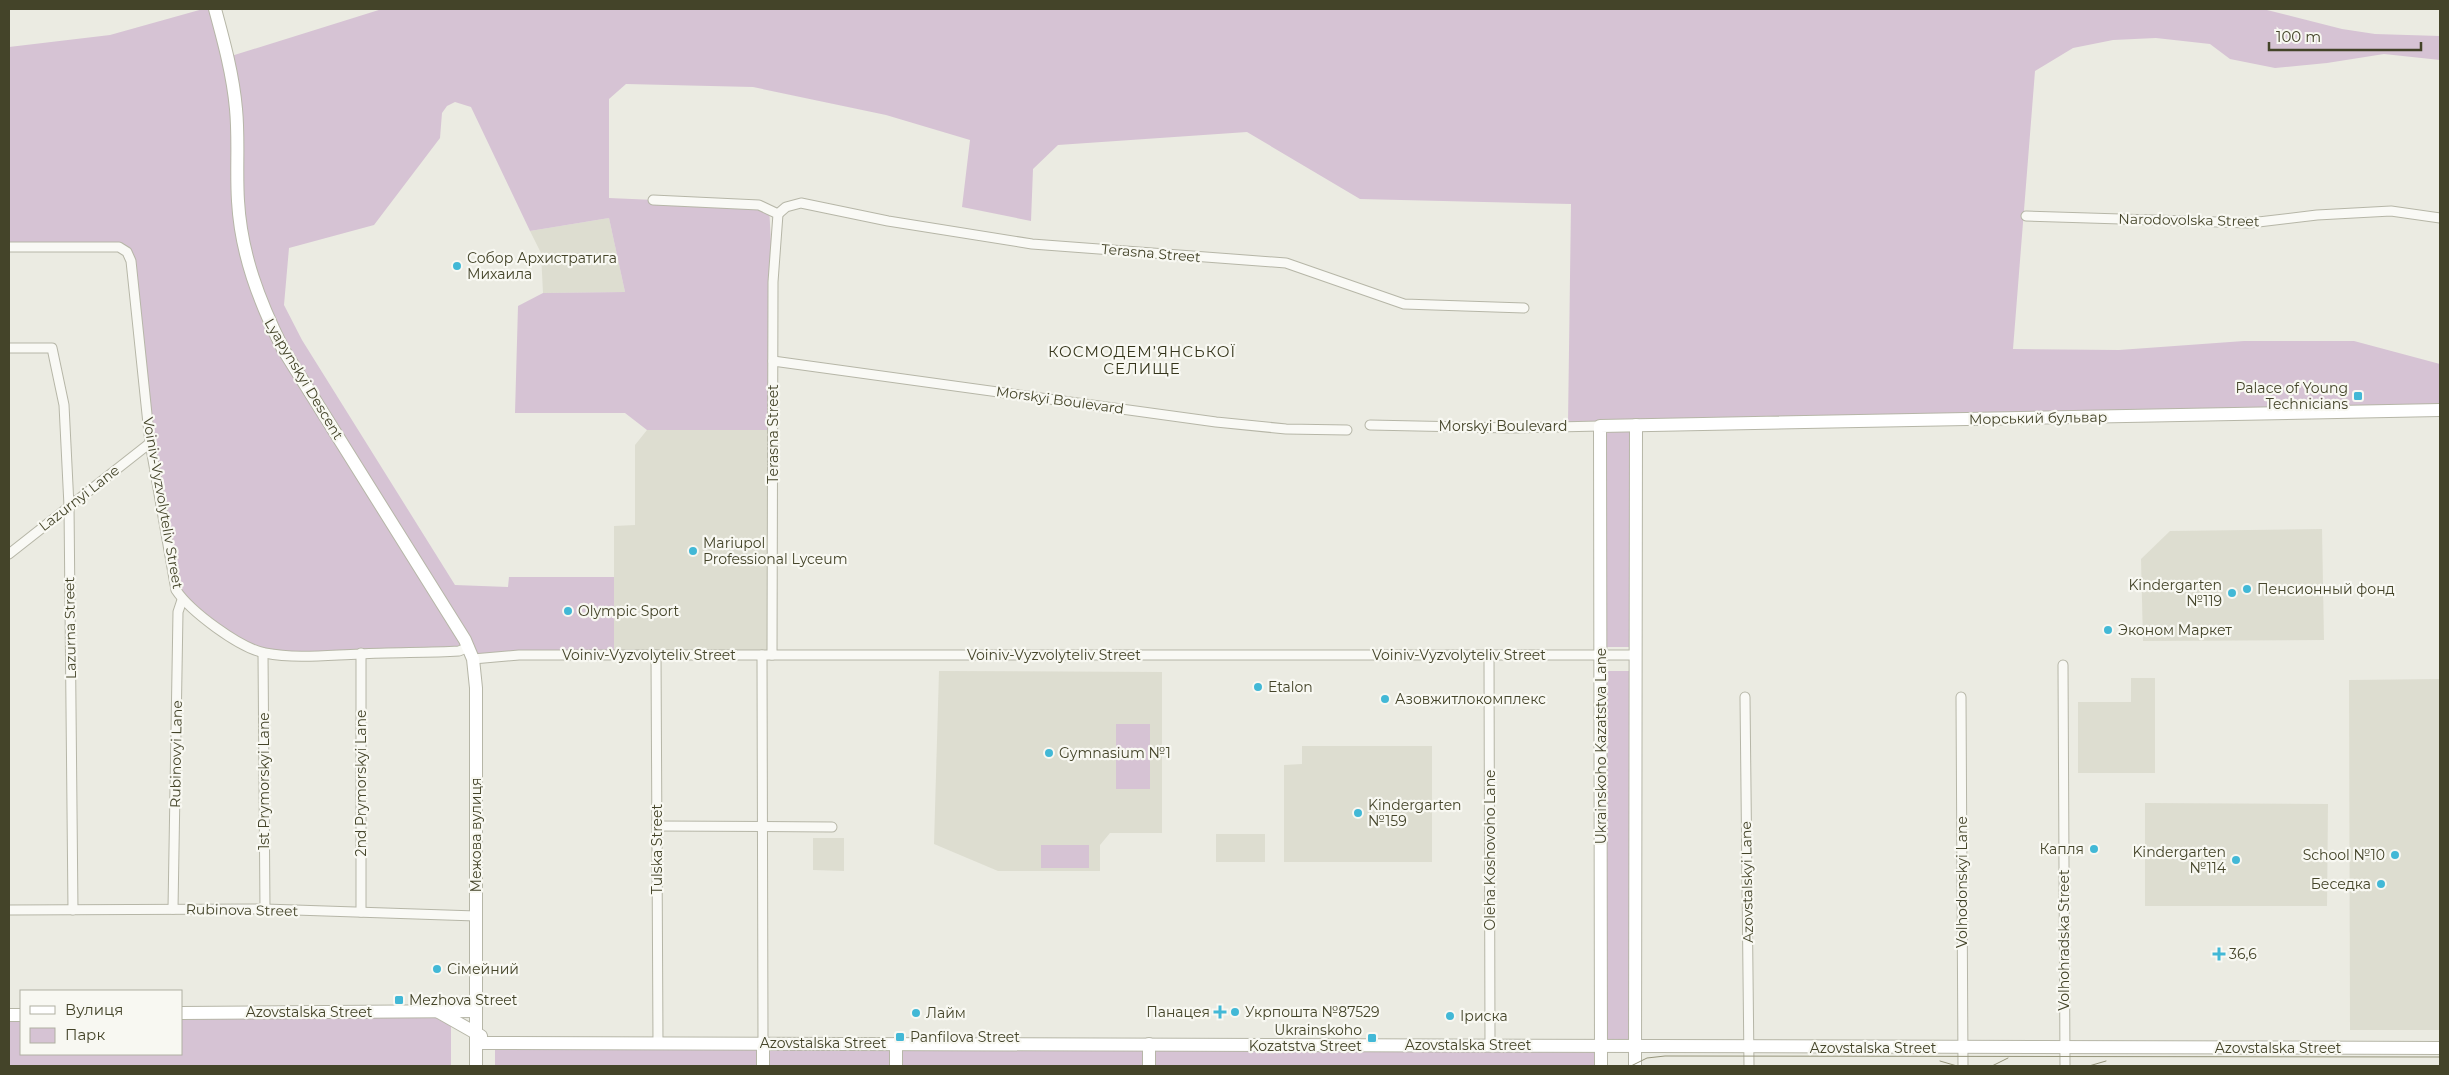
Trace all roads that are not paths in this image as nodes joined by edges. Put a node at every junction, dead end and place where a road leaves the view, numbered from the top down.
1 (215, 9) edge
2 (653, 200) dead end
3 (778, 214) junction
4 (2026, 216) dead end
5 (2440, 218) edge
6 (9, 247) edge
7 (1524, 308) dead end
8 (9, 348) edge
9 (773, 361) junction
10 (2440, 410) edge
11 (1370, 425) dead end
12 (1636, 425) junction
13 (1600, 426) junction
14 (1348, 430) dead end
15 (150, 443) junction
16 (69, 506) junction
17 (9, 554) edge
18 (182, 600) junction
19 (264, 653) junction
20 (471, 653) junction
21 (360, 654) junction
22 (656, 655) junction
23 (762, 655) junction
24 (772, 655) junction
25 (1489, 655) junction
26 (1600, 655) junction
27 (1636, 655) junction
28 (2063, 665) dead end
29 (1745, 697) dead end
30 (1961, 697) dead end
31 (657, 826) junction
32 (763, 827) junction
33 (832, 827) dead end
34 (173, 909) junction
35 (265, 909) junction
36 (9, 910) edge
37 (73, 910) junction
38 (361, 912) junction
39 (476, 916) junction
40 (437, 1011) junction
41 (476, 1011) junction
42 (182, 1013) edge
43 (476, 1038) junction
44 (658, 1043) junction
45 (763, 1043) junction
46 (896, 1044) junction
47 (1149, 1044) junction
48 (1490, 1045) junction
49 (1601, 1046) junction
50 (1636, 1048) junction
51 (1749, 1048) junction
52 (1963, 1048) junction
53 (2064, 1048) junction
54 (2440, 1048) edge
55 (476, 1066) edge
56 (763, 1066) edge
57 (896, 1066) edge
58 (1149, 1066) edge
59 (1601, 1066) edge
60 (1635, 1066) edge
61 (1749, 1066) edge
62 (1963, 1066) edge
63 (2064, 1066) edge

1 - 20 street, Lyapynskyi Descent
2 - 3 street
3 - 7 street, Terasna Street
3 - 9 street, Terasna Street
4 - 5 street, Narodovolska Street
6 - 15 street, Voiniv-Vyzvolyteliv Street
8 - 16 street, Lazurna Street
9 - 14 street, Morskyi Boulevard
9 - 24 street, Terasna Street
10 - 12 street, Морський бульвар
11 - 13 street, Morskyi Boulevard
12 - 13 street, Morskyi Boulevard
12 - 27 street
13 - 26 street, Ukrainskoho Kazatstva Lane
15 - 16 street, Lazurnyi Lane
15 - 18 street, Voiniv-Vyzvolyteliv Street
16 - 17 street, Lazurnyi Lane
16 - 37 street, Lazurna Street
18 - 19 street, Voiniv-Vyzvolyteliv Street
18 - 34 street, Rubinovyi Lane
19 - 21 street, Voiniv-Vyzvolyteliv Street
19 - 35 street, 1st Prymorskyi Lane
20 - 21 street, Voiniv-Vyzvolyteliv Street
20 - 22 street, Voiniv-Vyzvolyteliv Street
20 - 39 street, Межова вулиця
21 - 38 street, 2nd Prymorskyi Lane
22 - 23 street, Voiniv-Vyzvolyteliv Street
22 - 31 street, Tulska Street
23 - 24 street, Voiniv-Vyzvolyteliv Street
23 - 32 street
24 - 25 street, Voiniv-Vyzvolyteliv Street
25 - 26 street, Voiniv-Vyzvolyteliv Street
25 - 48 street, Oleha Koshovoho Lane
26 - 27 street, Voiniv-Vyzvolyteliv Street
26 - 49 street, Ukrainskoho Kazatstva Lane
27 - 50 street
28 - 53 street, Volhohradska Street
29 - 51 street, Azovstalskyi Lane
30 - 52 street, Volhodonskyi Lane
31 - 32 street
31 - 44 street, Tulska Street
32 - 33 street
32 - 45 street
34 - 35 street, Rubinova Street
34 - 37 street, Rubinova Street
35 - 38 street, Rubinova Street
36 - 37 street, Rubinova Street
38 - 39 street, Rubinova Street
39 - 41 street, Межова вулиця
40 - 41 street, Azovstalska Street
40 - 42 street, Azovstalska Street
40 - 43 street, Azovstalska Street
41 - 43 street
43 - 44 street, Azovstalska Street
43 - 55 street
44 - 45 street, Azovstalska Street
45 - 46 street, Azovstalska Street
45 - 56 street
46 - 47 street, Azovstalska Street
46 - 57 street
47 - 48 street, Azovstalska Street
47 - 58 street
48 - 49 street, Azovstalska Street
49 - 50 street, Azovstalska Street
49 - 59 street, Ukrainskoho Kazatstva Lane
50 - 51 street, Azovstalska Street
50 - 60 street
51 - 52 street, Azovstalska Street
51 - 61 street, Azovstalskyi Lane
52 - 53 street, Azovstalska Street
52 - 62 street, Volhodonskyi Lane
53 - 54 street, Azovstalska Street
53 - 63 street, Volhohradska Street

